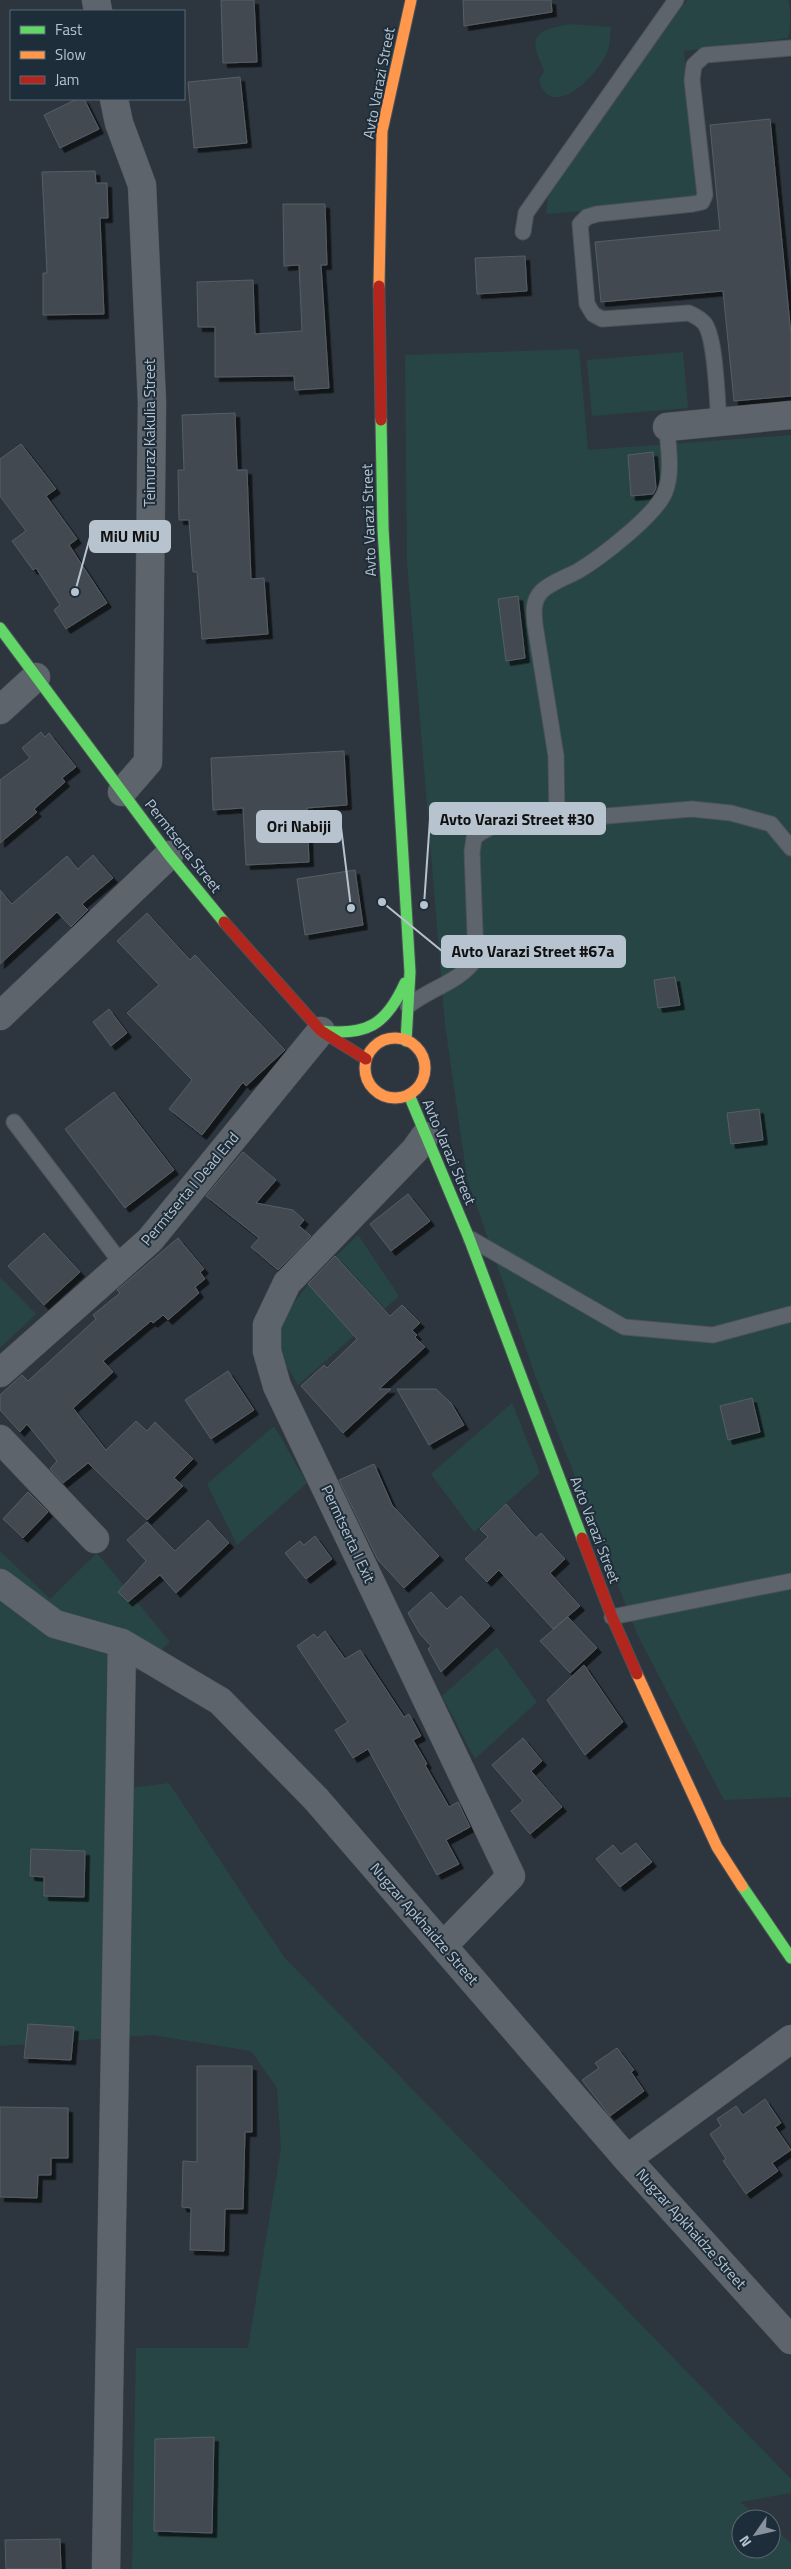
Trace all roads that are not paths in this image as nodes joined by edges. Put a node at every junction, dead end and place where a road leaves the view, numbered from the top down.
1 (411, 0) edge
2 (676, 0) edge
3 (791, 48) edge
4 (114, 100) edge
5 (523, 232) dead end
6 (791, 416) edge
7 (720, 422) junction
8 (667, 427) joint
9 (0, 628) edge
10 (36, 677) junction
11 (0, 710) edge
12 (122, 792) junction
13 (557, 820) junction
14 (791, 848) edge
15 (169, 855) junction
16 (410, 972) junction
17 (408, 1006) junction
18 (0, 1016) edge
19 (320, 1031) junction
20 (406, 1041) junction
21 (366, 1060) junction
22 (409, 1095) junction
23 (14, 1122) dead end
24 (425, 1136) junction
25 (469, 1238) junction
26 (122, 1264) junction
27 (791, 1314) edge
28 (0, 1373) edge
29 (0, 1439) edge
30 (94, 1539) dead end
31 (791, 1581) edge
32 (0, 1583) edge
33 (612, 1617) junction
34 (122, 1643) junction
35 (443, 1946) junction
36 (791, 1958) edge
37 (791, 2039) edge
38 (628, 2158) junction
39 (791, 2340) edge
40 (106, 2569) edge

1 - 16 street, Avto Varazi Street
2 - 5 lane
3 - 7 lane
4 - 12 street, Teimuraz Kakulia Street
6 - 7 street
7 - 8 street
8 - 13 lane
9 - 10 street, Permtserta Street
10 - 11 street
10 - 12 street, Permtserta Street
12 - 15 street, Permtserta Street
13 - 14 lane
13 - 17 lane
15 - 18 street
15 - 19 street, Permtserta Street
16 - 17 street, Avto Varazi Street
16 - 19 street
17 - 20 street, Avto Varazi Street
19 - 21 street, Permtserta Street
19 - 26 street, Permtserta I Dead End
20 - 21 street
20 - 22 street
21 - 22 street
22 - 24 street, Avto Varazi Street
23 - 26 lane
24 - 25 street, Avto Varazi Street
24 - 35 street, Permtserta I Exit
25 - 27 lane
25 - 33 street, Avto Varazi Street
26 - 28 street, Permtserta I Dead End
29 - 30 street
31 - 33 lane
32 - 34 street, Nugzar Apkhaidze Street
33 - 36 street, Avto Varazi Street
34 - 35 street, Nugzar Apkhaidze Street
34 - 40 street
35 - 38 street, Nugzar Apkhaidze Street
37 - 38 street
38 - 39 street, Nugzar Apkhaidze Street

